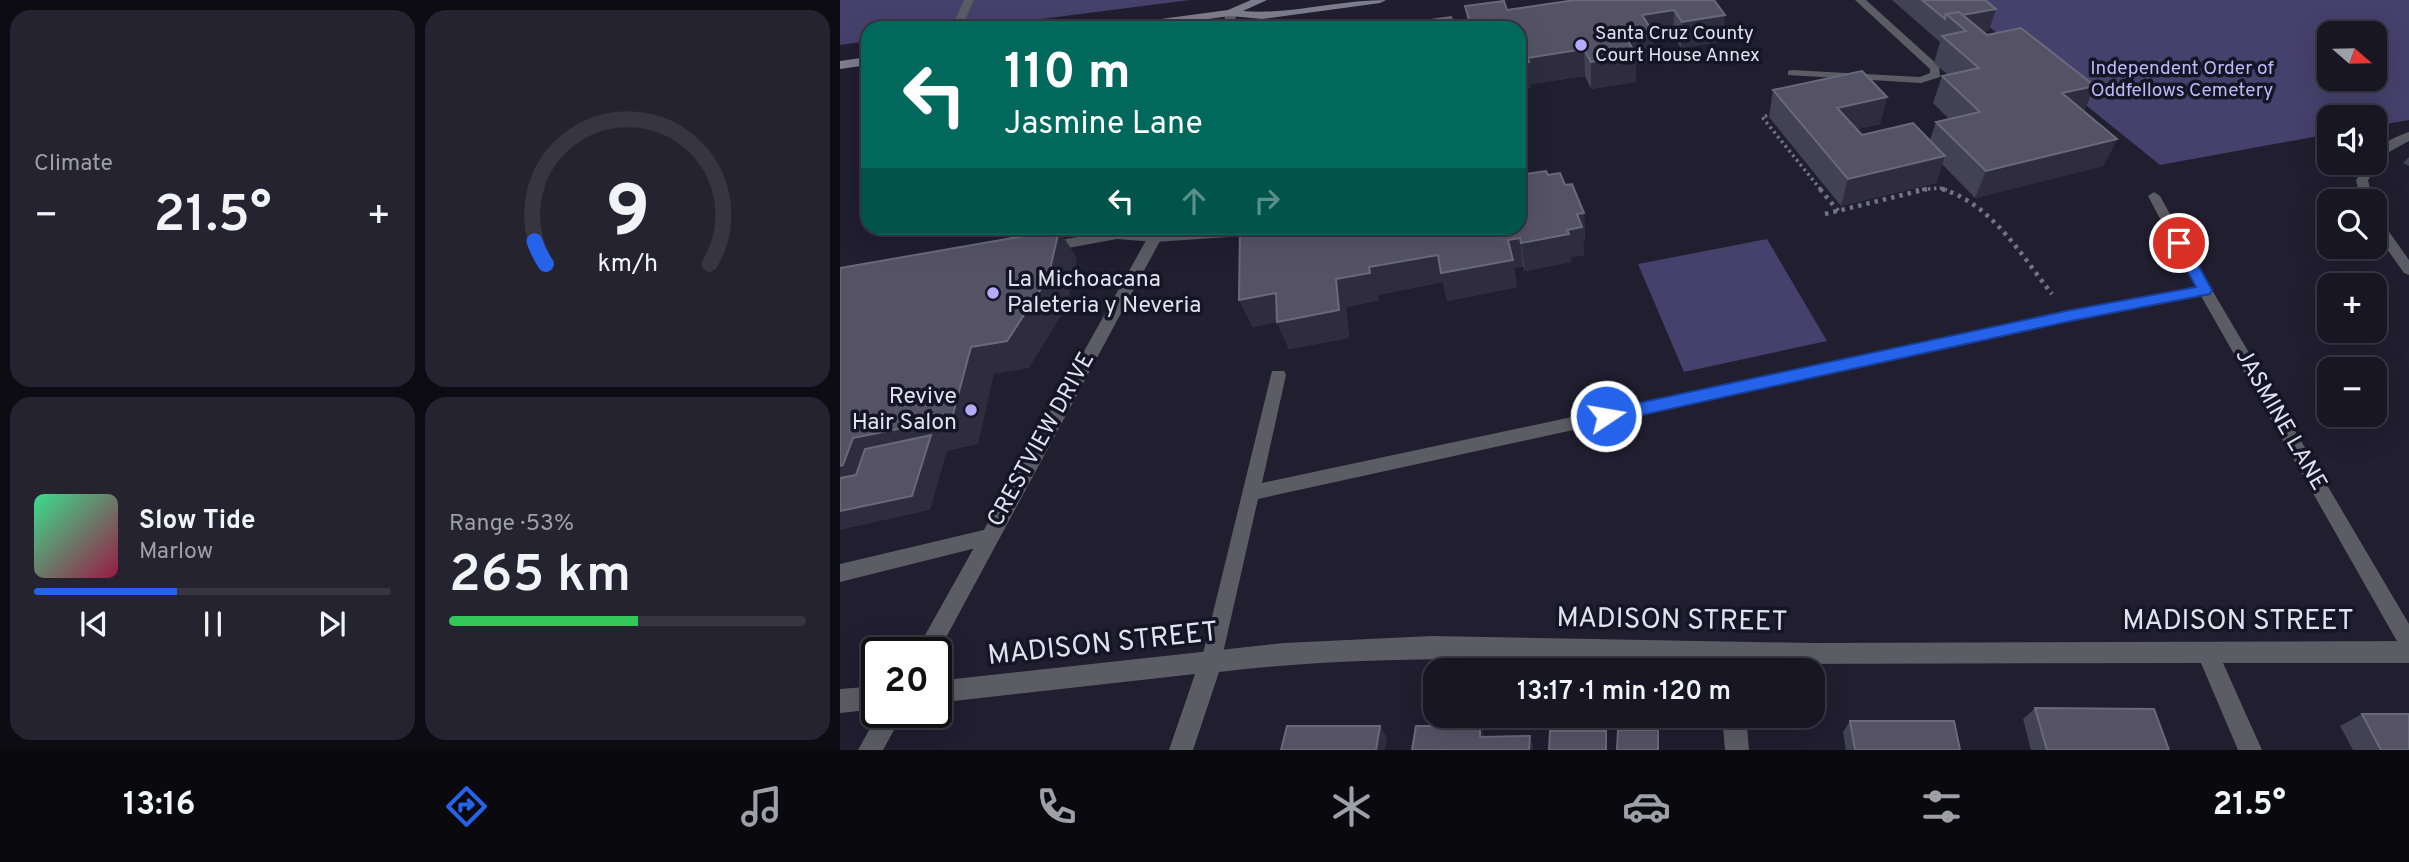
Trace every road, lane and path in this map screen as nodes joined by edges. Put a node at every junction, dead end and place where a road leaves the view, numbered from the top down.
1 (969, 0) edge
2 (1261, 0) edge
3 (1380, 0) edge
4 (1860, 0) edge
5 (1230, 13) junction
6 (960, 20) dead end
7 (1169, 21) edge
8 (1229, 21) edge
9 (861, 62) edge
10 (840, 65) edge
11 (1792, 73) dead end
12 (1776, 114) dead end
13 (2409, 136) edge
14 (2387, 148) edge
15 (2154, 196) dead end
16 (1838, 211) junction
17 (1825, 214) dead end
18 (1117, 235) edge
19 (1155, 235) edge
20 (2387, 239) edge
21 (1032, 250) edge
22 (2409, 270) edge
23 (2205, 290) junction
24 (2071, 316) junction
25 (1278, 375) dead end
26 (1251, 493) junction
27 (988, 537) junction
28 (840, 573) edge
29 (935, 637) edge
30 (2409, 643) edge
31 (2207, 652) junction
32 (2409, 652) edge
33 (1643, 658) edge
34 (1825, 660) edge
35 (1212, 662) junction
36 (952, 691) edge
37 (861, 699) edge
38 (840, 701) edge
39 (883, 728) edge
40 (1735, 728) edge
41 (870, 750) edge
42 (1181, 750) edge
43 (1737, 750) edge
44 (2250, 750) edge

1 - 6 lane
2 - 5 main road
3 - 5 main road
4 - 11 lane
5 - 7 main road
5 - 8 street
9 - 10 main road
12 - 16 path
13 - 14 lane
15 - 23 lane, JASMINE LANE
16 - 17 path
16 - 24 path
18 - 21 lane
19 - 27 street, CRESTVIEW DRIVE
20 - 22 lane
23 - 24 lane
23 - 30 lane, JASMINE LANE
24 - 26 lane
25 - 26 lane
26 - 35 lane
27 - 28 lane
27 - 29 street, CRESTVIEW DRIVE
31 - 32 street, MADISON STREET
31 - 34 street, MADISON STREET
31 - 44 street
33 - 35 street, MADISON STREET
35 - 36 street, MADISON STREET
35 - 42 street
37 - 38 street
39 - 41 street
40 - 43 street

